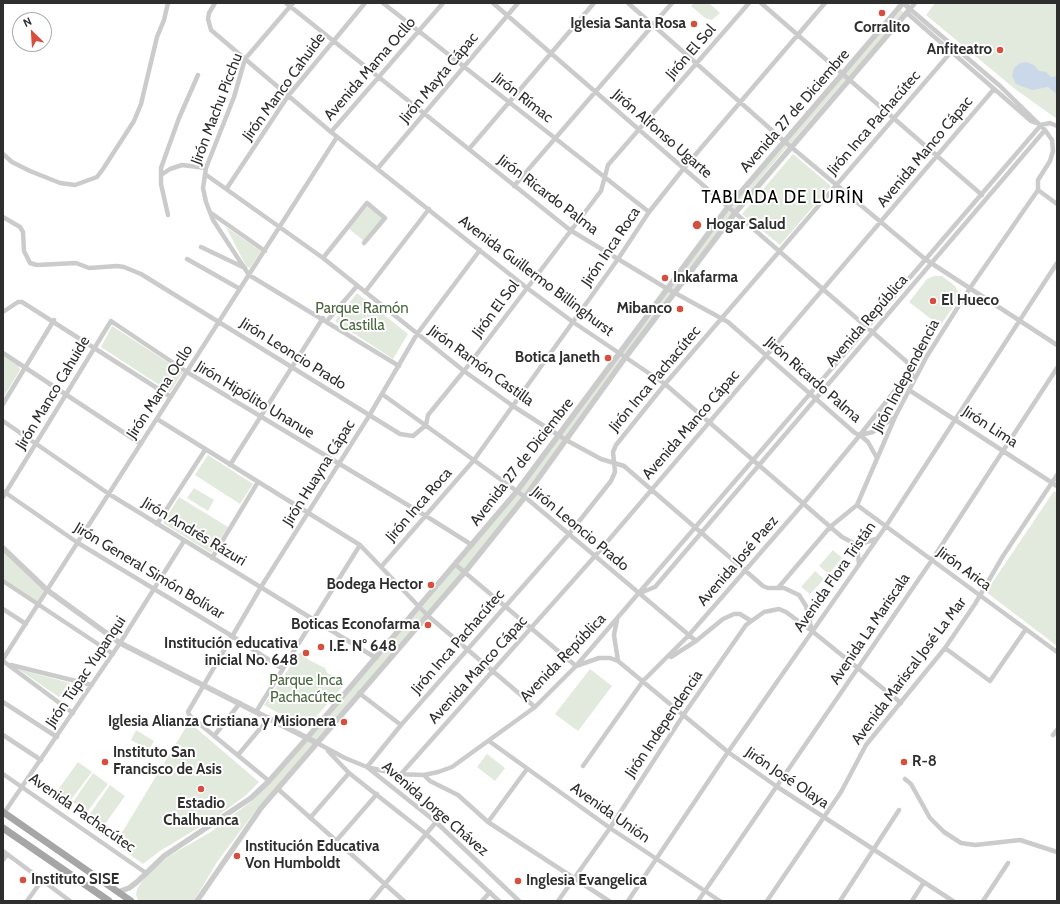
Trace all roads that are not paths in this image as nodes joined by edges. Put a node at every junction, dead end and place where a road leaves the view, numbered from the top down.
1 (168, 3) edge
2 (215, 3) edge
3 (365, 3) edge
4 (383, 3) edge
5 (443, 3) edge
6 (493, 3) edge
7 (518, 3) edge
8 (594, 3) edge
9 (628, 3) edge
10 (672, 3) edge
11 (749, 3) edge
12 (761, 3) edge
13 (825, 3) edge
14 (915, 3) edge
15 (290, 4) edge
16 (900, 4) edge
17 (908, 11) junction
18 (507, 15) junction
19 (653, 25) junction
20 (418, 31) junction
21 (798, 35) junction
22 (332, 40) junction
23 (951, 52) junction
24 (551, 53) junction
25 (245, 59) junction
26 (697, 64) junction
27 (464, 67) junction
28 (842, 74) junction
29 (198, 75) dead end
30 (378, 77) junction
31 (848, 80) junction
32 (994, 89) junction
33 (596, 92) junction
34 (288, 96) junction
35 (509, 102) junction
36 (740, 102) junction
37 (424, 113) junction
38 (894, 119) junction
39 (1041, 125) junction
40 (1057, 126) edge
41 (640, 130) junction
42 (1045, 130) junction
43 (331, 132) junction
44 (337, 137) junction
45 (555, 138) junction
46 (784, 141) junction
47 (790, 146) junction
48 (469, 149) junction
49 (3, 154) edge
50 (937, 156) junction
51 (206, 168) junction
52 (378, 168) junction
53 (684, 168) junction
54 (205, 174) junction
55 (161, 175) junction
56 (605, 177) junction
57 (836, 185) junction
58 (514, 186) junction
59 (227, 188) junction
60 (1038, 190) junction
61 (981, 194) junction
62 (986, 199) junction
63 (1057, 204) edge
64 (728, 207) junction
65 (429, 209) junction
66 (210, 212) junction
67 (649, 212) junction
68 (735, 213) junction
69 (168, 215) dead end
70 (3, 217) edge
71 (881, 223) junction
72 (280, 227) junction
73 (570, 230) junction
74 (364, 243) dead end
75 (201, 247) dead end
76 (480, 250) junction
77 (265, 251) junction
78 (779, 251) junction
79 (323, 258) junction
80 (187, 259) dead end
81 (618, 259) junction
82 (925, 259) junction
83 (932, 263) junction
84 (1057, 263) edge
85 (245, 268) junction
86 (249, 275) junction
87 (357, 286) junction
88 (527, 288) junction
89 (666, 288) junction
90 (970, 288) junction
91 (240, 289) junction
92 (824, 289) junction
93 (365, 292) junction
94 (674, 292) junction
95 (3, 312) edge
96 (721, 318) junction
97 (325, 319) junction
98 (54, 320) junction
99 (1020, 320) junction
100 (110, 322) joint
101 (219, 322) junction
102 (573, 322) junction
103 (867, 326) junction
104 (873, 332) junction
105 (417, 334) junction
106 (1057, 345) edge
107 (95, 347) junction
108 (3, 353) edge
109 (619, 354) junction
110 (767, 356) junction
111 (625, 358) junction
112 (292, 366) junction
113 (399, 366) junction
114 (26, 368) junction
115 (1057, 368) edge
116 (911, 370) junction
117 (464, 371) junction
118 (187, 372) junction
119 (665, 384) junction
120 (912, 384) junction
121 (909, 390) junction
122 (382, 394) junction
123 (810, 394) junction
124 (66, 395) junction
125 (171, 397) junction
126 (816, 399) junction
127 (3, 404) edge
128 (513, 406) junction
129 (369, 416) junction
130 (260, 417) junction
131 (895, 417) junction
132 (157, 419) junction
133 (956, 419) junction
134 (3, 421) edge
135 (710, 421) junction
136 (426, 424) junction
137 (559, 435) junction
138 (860, 435) junction
139 (566, 440) junction
140 (141, 444) junction
141 (36, 445) junction
142 (205, 450) junction
143 (1004, 451) junction
144 (877, 458) junction
145 (753, 459) junction
146 (474, 460) junction
147 (339, 464) junction
148 (614, 464) junction
149 (230, 465) junction
150 (759, 465) junction
151 (1057, 475) edge
152 (258, 482) junction
153 (1052, 483) junction
154 (1057, 486) edge
155 (651, 489) junction
156 (517, 491) junction
157 (4, 494) edge
158 (108, 494) junction
159 (525, 497) junction
160 (803, 504) junction
161 (857, 505) junction
162 (309, 512) junction
163 (426, 516) junction
164 (157, 524) junction
165 (490, 524) junction
166 (696, 526) junction
167 (886, 526) junction
168 (830, 527) junction
169 (498, 530) junction
170 (702, 532) junction
171 (569, 534) junction
172 (876, 539) junction
173 (184, 541) junction
174 (78, 543) junction
175 (856, 544) junction
176 (360, 545) junction
177 (472, 546) junction
178 (3, 548) edge
179 (595, 556) junction
180 (212, 558) junction
181 (932, 560) junction
182 (859, 564) junction
183 (456, 565) junction
184 (381, 567) junction
185 (745, 571) junction
186 (465, 572) junction
187 (3, 581) edge
188 (261, 588) junction
189 (778, 588) junction
190 (47, 590) junction
191 (154, 590) junction
192 (638, 593) junction
193 (979, 595) junction
194 (39, 603) junction
195 (506, 606) junction
196 (419, 607) junction
197 (3, 609) edge
198 (427, 616) junction
199 (617, 618) junction
200 (314, 620) junction
201 (752, 620) junction
202 (26, 624) junction
203 (532, 628) junction
204 (1026, 629) junction
205 (812, 631) junction
206 (689, 635) junction
207 (232, 636) junction
208 (696, 641) junction
209 (120, 643) junction
210 (945, 648) junction
211 (468, 649) junction
212 (1057, 652) edge
213 (113, 654) junction
214 (376, 658) junction
215 (3, 660) edge
216 (666, 660) junction
217 (618, 661) junction
218 (8, 664) junction
219 (576, 666) junction
220 (858, 668) junction
221 (283, 669) junction
222 (494, 671) junction
223 (643, 682) junction
224 (204, 684) junction
225 (92, 685) junction
226 (359, 693) junction
227 (3, 702) edge
228 (901, 703) junction
229 (240, 704) junction
230 (535, 707) junction
231 (256, 712) junction
232 (74, 713) junction
233 (684, 714) junction
234 (269, 718) junction
235 (401, 725) junction
236 (1057, 730) edge
237 (3, 735) edge
238 (1053, 735) dead end
239 (214, 736) junction
240 (57, 737) junction
241 (307, 738) junction
242 (489, 741) junction
243 (317, 743) junction
244 (326, 748) junction
245 (728, 752) junction
246 (238, 755) junction
247 (42, 760) junction
248 (583, 766) dead end
249 (368, 767) junction
250 (527, 769) junction
251 (349, 773) junction
252 (3, 774) edge
253 (401, 774) junction
254 (424, 775) junction
255 (905, 779) dead end
256 (269, 781) junction
257 (776, 786) junction
258 (22, 788) junction
259 (278, 789) junction
260 (377, 794) junction
261 (899, 810) dead end
262 (4, 813) edge
263 (824, 817) junction
264 (310, 818) junction
265 (436, 822) junction
266 (488, 822) junction
267 (3, 828) edge
268 (610, 828) junction
269 (33, 832) junction
270 (425, 833) junction
271 (336, 841) junction
272 (24, 844) junction
273 (874, 849) junction
274 (5, 852) edge
275 (1057, 852) edge
276 (656, 859) junction
277 (3, 860) edge
278 (1008, 863) dead end
279 (146, 873) junction
280 (574, 878) junction
281 (43, 879) junction
282 (924, 882) junction
283 (385, 884) junction
284 (705, 891) junction
285 (118, 892) junction
286 (490, 892) junction
287 (27, 901) edge
288 (70, 901) edge
289 (109, 901) edge
290 (131, 901) edge
291 (197, 901) edge
292 (372, 901) edge
293 (404, 901) edge
294 (482, 901) edge
295 (499, 901) edge
296 (519, 901) edge
297 (558, 901) edge
298 (610, 901) edge
299 (628, 901) edge
300 (698, 901) edge
301 (720, 901) edge
302 (767, 901) edge
303 (840, 901) edge
304 (912, 901) edge
305 (953, 901) edge
306 (983, 901) edge

1 - 49 street
2 - 25 street, Avenida Guillermo Billinghurst
3 - 22 street, Jirón Manco Cahuide
4 - 20 street, Jirón Rímac
5 - 20 street, Avenida Mama Ocllo
6 - 18 street, Jirón Alfonso Ugarte
7 - 18 street, Jirón Mayta Cápac
8 - 24 street
9 - 19 street
10 - 19 street
11 - 26 street, Jirón El Sol
12 - 21 street
13 - 21 street, Jirón Inca Roca
14 - 17 street, Avenida 27 de Diciembre
15 - 22 street, Jirón Ricardo Palma
15 - 25 street, Jirón Machu Picchu
16 - 17 street
16 - 28 street, Avenida 27 de Diciembre
17 - 23 street
17 - 31 street, Avenida 27 de Diciembre
17 - 39 street
18 - 24 street, Jirón Alfonso Ugarte
18 - 27 street, Jirón Mayta Cápac
19 - 26 street
19 - 33 street
20 - 27 street, Jirón Rímac
20 - 30 street, Avenida Mama Ocllo
21 - 28 street
21 - 36 street, Jirón Inca Roca
22 - 30 street, Jirón Ricardo Palma
22 - 34 street, Jirón Manco Cahuide
23 - 32 street
23 - 38 street, Jirón Inca Pachacútec
24 - 33 street, Jirón Alfonso Ugarte
24 - 35 street
25 - 34 street, Avenida Guillermo Billinghurst
25 - 51 street, Jirón Machu Picchu
26 - 36 street
26 - 41 street, Jirón El Sol
27 - 35 street, Jirón Rímac
27 - 37 street, Jirón Mayta Cápac
28 - 31 street
28 - 46 street, Avenida 27 de Diciembre
29 - 55 street
30 - 37 street, Jirón Ricardo Palma
30 - 43 street, Avenida Mama Ocllo
31 - 38 street
31 - 47 street, Avenida 27 de Diciembre
32 - 39 street
32 - 50 street, Avenida Manco Cápac
33 - 41 street, Jirón Alfonso Ugarte
33 - 45 street
34 - 43 street, Avenida Guillermo Billinghurst
34 - 59 street, Jirón Manco Cahuide
35 - 45 street, Jirón Rímac
35 - 48 street
36 - 46 street
36 - 53 street, Jirón Inca Roca
37 - 48 street, Jirón Ricardo Palma
37 - 52 street, Jirón Mayta Cápac
38 - 50 street
38 - 57 street, Jirón Inca Pachacútec
39 - 40 street
39 - 42 street, Jirón Independencia
39 - 61 street, Avenida República
41 - 53 street, Jirón Alfonso Ugarte
41 - 56 street, Jirón El Sol
42 - 60 street, Jirón Independencia
42 - 62 street, Avenida República
43 - 44 street, Avenida Guillermo Billinghurst
44 - 52 street, Avenida Guillermo Billinghurst
44 - 72 street, Jirón Mama Ocllo
45 - 56 street, Jirón Rímac
45 - 58 street
46 - 47 street
46 - 64 street, Avenida 27 de Diciembre
47 - 57 street
47 - 68 street, Avenida 27 de Diciembre
48 - 58 street, Jirón Ricardo Palma
50 - 61 street
50 - 71 street, Avenida Manco Cápac
51 - 54 street, Jirón Machu Picchu
51 - 55 street
52 - 65 street, Avenida Guillermo Billinghurst
53 - 64 street, Jirón Alfonso Ugarte
53 - 67 street, Jirón Inca Roca
54 - 59 street, Jirón Ramón Castilla
54 - 66 street, Jirón Machu Picchu
55 - 69 street
56 - 67 street, Jirón Rímac
56 - 73 street, Jirón El Sol
57 - 71 street
57 - 78 street, Jirón Inca Pachacútec
58 - 73 street, Jirón Ricardo Palma
59 - 72 street, Jirón Ramón Castilla
60 - 63 street
60 - 90 street, Jirón Independencia
61 - 62 street
61 - 82 street, Avenida República
62 - 83 street, Avenida República
64 - 68 street, Jirón Alfonso Ugarte
64 - 89 street, Avenida 27 de Diciembre
65 - 76 street, Avenida Guillermo Billinghurst
65 - 93 street
66 - 77 street
66 - 85 street, Jirón Machu Picchu
67 - 81 street, Jirón Inca Roca
68 - 78 street, Jirón Alfonso Ugarte
68 - 94 street, Avenida 27 de Diciembre
70 - 101 street, Jirón Leoncio Prado
71 - 82 street
71 - 92 street, Avenida Manco Cápac
72 - 77 street, Jirón Mama Ocllo
72 - 79 street, Jirón Ramón Castilla
73 - 81 street, Jirón Ricardo Palma
73 - 88 street, Jirón El Sol
74 - 79 street
75 - 85 street
76 - 88 street, Avenida Guillermo Billinghurst
76 - 105 street, Jirón Huayna Cápac
77 - 86 street, Jirón Mama Ocllo
78 - 92 street, Jirón Alfonso Ugarte
78 - 96 street, Jirón Inca Pachacútec
79 - 87 street, Jirón Ramón Castilla
80 - 91 street
81 - 89 street, Jirón Ricardo Palma
81 - 102 street, Jirón Inca Roca
82 - 83 street
82 - 103 street, Avenida República
83 - 90 street
83 - 104 street, Avenida República
84 - 99 street, Avenida Flora Tristán
85 - 86 street, Jirón Machu Picchu
86 - 91 street, Jirón Mama Ocllo
86 - 97 street
87 - 93 street, Jirón Ramón Castilla
87 - 97 street
88 - 102 street, Avenida Guillermo Billinghurst
88 - 117 street, Jirón El Sol
89 - 94 street, Jirón Ricardo Palma
89 - 109 street, Avenida 27 de Diciembre
90 - 99 street
90 - 120 street, Jirón Independencia
91 - 101 street, Jirón Mama Ocllo
92 - 103 street, Jirón Alfonso Ugarte
92 - 110 street, Avenida Manco Cápac
93 - 105 street, Jirón Ramón Castilla
94 - 96 street, Jirón Ricardo Palma
94 - 111 street, Avenida 27 de Diciembre
95 - 98 street
96 - 110 street, Jirón Ricardo Palma
96 - 119 street, Jirón Inca Pachacútec
97 - 112 street
97 - 113 street
98 - 107 street
98 - 114 street
99 - 106 street
99 - 133 street, Avenida Flora Tristán
100 - 107 street, Jirón Manco Cahuide
100 - 118 street, Jirón Hipólito Unanue
101 - 112 street, Jirón Leoncio Prado
101 - 118 street, Jirón Mama Ocllo
102 - 109 street, Avenida Guillermo Billinghurst
102 - 128 street, Jirón Inca Roca
103 - 104 street, Jirón Alfonso Ugarte
103 - 123 street, Avenida República
104 - 116 street, Jirón Alfonso Ugarte
104 - 126 street, Avenida República
105 - 113 street, Jirón Huayna Cápac
105 - 117 street, Jirón Ramón Castilla
107 - 124 street, Jirón Manco Cahuide
107 - 125 street
108 - 114 street
109 - 111 street, Avenida Guillermo Billinghurst
109 - 137 street, Avenida 27 de Diciembre
110 - 123 street, Jirón Ricardo Palma
110 - 135 street, Avenida Manco Cápac
111 - 119 street, Avenida Guillermo Billinghurst
111 - 139 street, Avenida 27 de Diciembre
112 - 129 street, Jirón Leoncio Prado
112 - 130 street
113 - 122 street, Jirón Huayna Cápac
114 - 124 street
114 - 127 street
115 - 143 street, Avenida La Mariscala
116 - 120 street
116 - 138 street, Avenida José Paez
117 - 128 street, Jirón Ramón Castilla
117 - 136 street, Jirón El Sol
118 - 125 street, Jirón Mama Ocllo
118 - 130 street, Jirón Hipólito Unanue
119 - 135 street, Avenida Guillermo Billinghurst
119 - 148 street, Jirón Inca Pachacútec
120 - 121 street, Jirón Independencia
121 - 131 street, Jirón Independencia
121 - 133 street, Jirón Lima
122 - 129 street, Jirón Huayna Cápac
122 - 136 street, Jirón Leoncio Prado
123 - 126 street, Jirón Ricardo Palma
123 - 145 street, Avenida República
124 - 140 street
124 - 141 street, Jirón Manco Cahuide
125 - 132 street, Jirón Mama Ocllo
126 - 138 street, Jirón Ricardo Palma
126 - 150 street, Avenida República
128 - 137 street, Jirón Ramón Castilla
128 - 146 street, Jirón Inca Roca
129 - 136 street, Jirón Leoncio Prado
129 - 147 street, Jirón Huayna Cápac
130 - 147 street, Jirón Hipólito Unanue
130 - 149 street
131 - 138 street, Jirón Ricardo Palma
131 - 144 street, Jirón Independencia
132 - 140 street, Jirón Mama Ocllo
132 - 142 street
133 - 143 street, Jirón Lima
133 - 167 street, Avenida Flora Tristán
134 - 141 street, Jirón Andrés Rázuri
135 - 145 street, Avenida Guillermo Billinghurst
135 - 155 street, Avenida Manco Cápac
136 - 146 street, Jirón Leoncio Prado
137 - 139 street, Jirón Ramón Castilla
137 - 156 street, Avenida 27 de Diciembre
138 - 144 street, Jirón Ricardo Palma
138 - 160 street, Avenida José Paez
139 - 148 street, Jirón Ramón Castilla
139 - 159 street, Avenida 27 de Diciembre
140 - 158 street, Jirón Mama Ocllo
141 - 157 street, Jirón Manco Cahuide
141 - 158 street, Jirón Andrés Rázuri
142 - 149 street
142 - 164 street
143 - 153 street, Jirón Lima
143 - 181 street, Avenida La Mariscala
144 - 161 street, Jirón Independencia
145 - 150 street, Avenida Guillermo Billinghurst
145 - 166 street, Avenida República
146 - 156 street, Jirón Leoncio Prado
146 - 163 street, Jirón Inca Roca
147 - 162 street, Jirón Huayna Cápac
147 - 163 street, Jirón Hipólito Unanue
148 - 155 street, Jirón Ramón Castilla
148 - 171 street, Jirón Inca Pachacútec
149 - 152 street
150 - 160 street, Avenida Guillermo Billinghurst
150 - 170 street, Avenida República
151 - 153 street, Avenida Mariscal José La Mar
152 - 162 street
152 - 180 street
153 - 154 street, Jirón Lima
153 - 193 street, Avenida Mariscal José La Mar
155 - 166 street, Jirón Ramón Castilla
155 - 179 street, Avenida Manco Cápac
156 - 159 street, Jirón Leoncio Prado
156 - 165 street, Avenida 27 de Diciembre
157 - 174 street, Jirón General Simón Bolívar
158 - 164 street, Jirón Andrés Rázuri
158 - 174 street, Jirón Mama Ocllo
159 - 169 street, Avenida 27 de Diciembre
159 - 171 street, Jirón Leoncio Prado
160 - 168 street, Avenida Guillermo Billinghurst
160 - 185 street, Avenida José Paez
161 - 167 street, Jirón Arica
161 - 168 street, Jirón Independencia
162 - 176 street
162 - 188 street, Jirón Huayna Cápac
163 - 177 street, Jirón Hipólito Unanue
163 - 184 street, Jirón Inca Roca
164 - 173 street, Jirón Andrés Rázuri
165 - 169 street
165 - 177 street, Avenida 27 de Diciembre
166 - 170 street, Jirón Ramón Castilla
166 - 192 street, Avenida República
167 - 172 street, Avenida Flora Tristán
167 - 181 street, Jirón Arica
168 - 175 street, Avenida Guillermo Billinghurst
168 - 189 street, Jirón Independencia
169 - 186 street, Avenida 27 de Diciembre
170 - 185 street, Jirón Ramón Castilla
170 - 192 street, Avenida República
171 - 179 street, Jirón Leoncio Prado
171 - 195 street, Jirón Inca Pachacútec
172 - 175 street
172 - 182 street, Avenida Flora Tristán
173 - 180 street, Jirón Andrés Rázuri
173 - 191 street, Jirón Túpac Yupanqui
174 - 190 street, Jirón Mama Ocllo
174 - 191 street, Jirón General Simón Bolívar
175 - 182 street
176 - 184 street
176 - 200 street
177 - 183 street, Avenida 27 de Diciembre
178 - 190 street
179 - 192 street, Jirón Leoncio Prado
179 - 203 street, Avenida Manco Cápac
180 - 188 street, Jirón Andrés Rázuri
181 - 193 street, Jirón Arica
181 - 220 street, Avenida La Mariscala
182 - 205 street, Avenida Flora Tristán
183 - 186 street
183 - 196 street, Avenida 27 de Diciembre
184 - 196 street
185 - 189 street, Jirón Ramón Castilla
185 - 206 street, Avenida José Paez
186 - 195 street
186 - 198 street, Avenida 27 de Diciembre
187 - 194 street
188 - 200 street, Jirón Andrés Rázuri
188 - 207 street, Jirón Huayna Cápac
189 - 205 street, Jirón Ramón Castilla
190 - 194 street, Jirón Mama Ocllo
190 - 209 street
191 - 207 street, Jirón General Simón Bolívar
191 - 209 street, Jirón Túpac Yupanqui
192 - 199 street, Avenida República
192 - 206 street, Jirón Leoncio Prado
193 - 204 street, Jirón Arica
193 - 210 street, Avenida Mariscal José La Mar
194 - 202 street, Jirón Mama Ocllo
194 - 213 street
195 - 203 street
195 - 211 street, Jirón Inca Pachacútec
196 - 198 street
196 - 214 street, Avenida 27 de Diciembre
197 - 202 street
198 - 211 street
198 - 226 street, Avenida 27 de Diciembre
199 - 217 street
199 - 219 street, Avenida República
200 - 214 street, Jirón Andrés Rázuri
200 - 221 street
201 - 205 street, Jirón Independencia
201 - 208 street
201 - 233 street, Jirón Independencia
202 - 215 street, Jirón Mama Ocllo
203 - 219 street
203 - 222 street, Avenida Manco Cápac
204 - 210 street
204 - 212 street, Jirón Arica
205 - 220 street
205 - 245 street, Avenida Flora Tristán
206 - 208 street, Jirón Leoncio Prado
206 - 216 street, Avenida José Paez
207 - 221 street, Jirón General Simón Bolívar
207 - 224 street, Jirón Huayna Cápac
208 - 216 street
209 - 213 street, Jirón Túpac Yupanqui
209 - 224 street
210 - 228 street, Avenida Mariscal José La Mar
211 - 222 street
211 - 235 street, Jirón Inca Pachacútec
213 - 225 street, Jirón Túpac Yupanqui
214 - 241 street, Avenida 27 de Diciembre
215 - 218 street
216 - 223 street, Avenida José Paez
217 - 219 street
217 - 223 street, Jirón José Olaya
218 - 225 street
218 - 232 street
219 - 230 street, Avenida República
220 - 228 street
220 - 257 street, Avenida La Mariscala
221 - 231 street
222 - 230 street
222 - 253 street, Avenida Manco Cápac
223 - 233 street, Jirón José Olaya
223 - 248 street, Avenida José Paez
224 - 229 street
224 - 239 street, Jirón Huayna Cápac
225 - 232 street, Jirón Túpac Yupanqui
226 - 235 street
226 - 243 street, Avenida 27 de Diciembre
227 - 240 street
228 - 263 street, Avenida Mariscal José La Mar
229 - 231 street
229 - 239 street
230 - 242 street, Avenida República
231 - 234 street
232 - 240 street, Jirón Túpac Yupanqui
233 - 245 street, Jirón José Olaya
233 - 268 street, Jirón Independencia
234 - 241 street
234 - 246 street
235 - 249 street, Jirón Inca Pachacútec
236 - 238 street
237 - 247 street
239 - 246 street
240 - 247 street, Jirón Túpac Yupanqui
241 - 243 street
241 - 256 street, Avenida 27 de Diciembre
242 - 250 street, Avenida Unión
242 - 254 street, Avenida República
243 - 244 street, Avenida Jorge Chávez
243 - 259 street, Avenida 27 de Diciembre
244 - 249 street, Avenida Jorge Chávez
244 - 251 street, Avenida Jorge Chávez
245 - 257 street, Jirón José Olaya
245 - 276 street, Avenida Flora Tristán
246 - 256 street
247 - 258 street, Jirón Túpac Yupanqui
249 - 253 street, Avenida República
249 - 265 street, Avenida Jorge Chávez
250 - 266 street
250 - 268 street, Avenida Unión
251 - 260 street, Avenida Jorge Chávez
251 - 264 street
252 - 258 street, Avenida Pachacútec
253 - 254 street, Avenida República
254 - 266 street
255 - 275 street
256 - 279 street, Avenida 27 de Diciembre
257 - 263 street, Jirón José Olaya
257 - 284 street, Avenida La Mariscala
258 - 262 street, Jirón Túpac Yupanqui
258 - 279 street, Avenida Pachacútec
259 - 264 street
259 - 291 street, Avenida 27 de Diciembre
260 - 270 street, Avenida Jorge Chávez
260 - 271 street
261 - 273 street
262 - 269 main road
263 - 273 street, Jirón José Olaya
263 - 302 street, Avenida Mariscal José La Mar
264 - 271 street
265 - 270 street
265 - 296 street, Avenida Jorge Chávez
266 - 280 street
267 - 272 main road
268 - 276 street, Avenida Unión
268 - 280 street, Jirón Independencia
269 - 272 main road
269 - 285 main road
270 - 283 street
270 - 286 street, Avenida Jorge Chávez
271 - 283 street
272 - 289 main road
273 - 282 street, Jirón José Olaya
273 - 303 street
274 - 277 street
274 - 281 street
276 - 284 street, Avenida Unión
276 - 299 street, Avenida Flora Tristán
278 - 306 street
279 - 285 street, Avenida 27 de Diciembre
280 - 297 street, Jirón Independencia
280 - 298 street
281 - 287 street
281 - 288 street
282 - 304 street
282 - 305 street, Jirón José Olaya
283 - 292 street
283 - 293 street
284 - 300 street, Avenida La Mariscala
284 - 301 street, Avenida Unión
285 - 290 main road
286 - 294 street
286 - 295 street, Avenida Jorge Chávez

